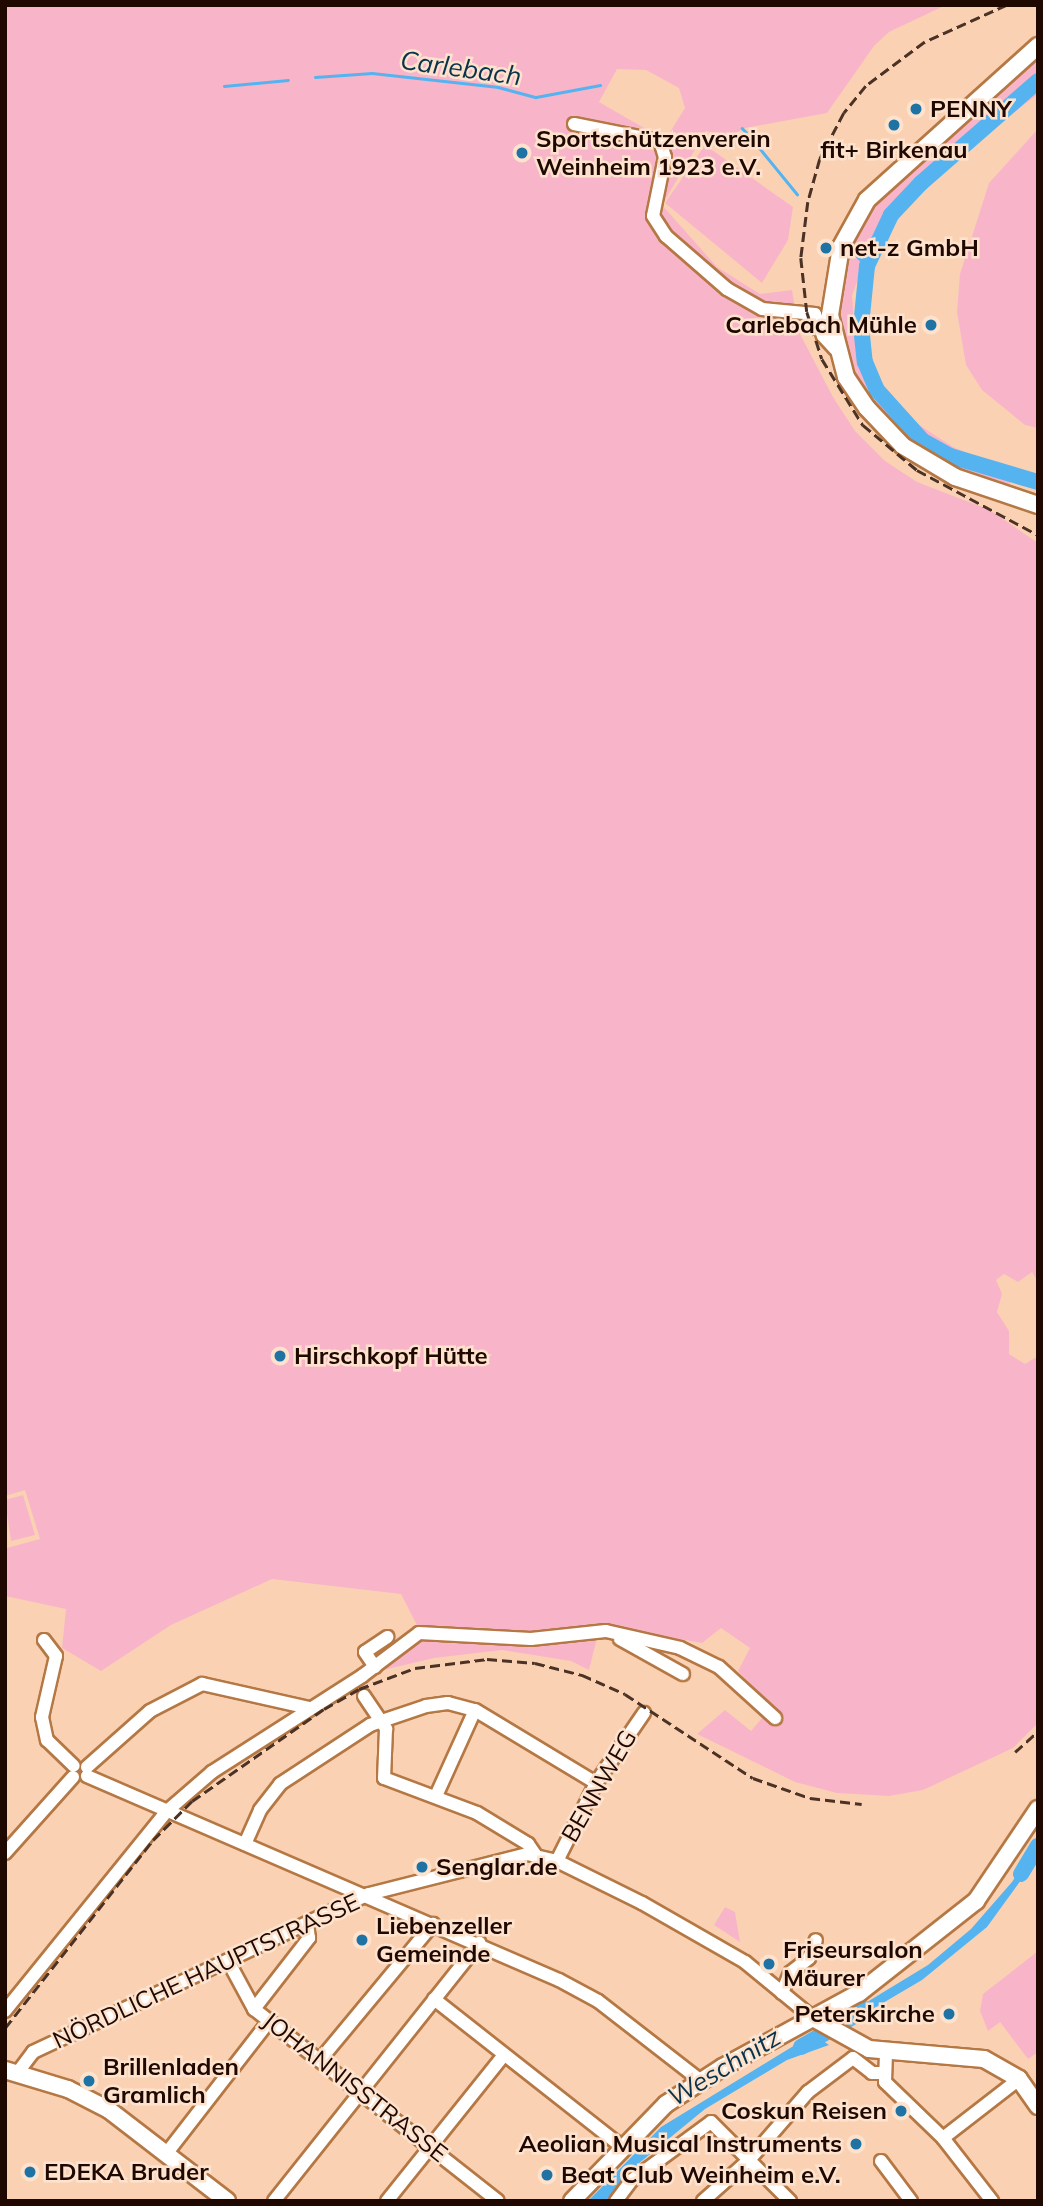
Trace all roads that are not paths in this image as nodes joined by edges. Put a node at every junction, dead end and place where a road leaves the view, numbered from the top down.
1 (1038, 46) edge
2 (574, 124) dead end
3 (835, 349) junction
4 (1038, 505) edge
5 (619, 1635) junction
6 (387, 1637) dead end
7 (44, 1640) dead end
8 (375, 1667) junction
9 (683, 1674) dead end
10 (364, 1696) dead end
11 (309, 1708) junction
12 (475, 1710) junction
13 (644, 1713) dead end
14 (775, 1718) dead end
15 (381, 1720) junction
16 (80, 1771) junction
17 (596, 1783) junction
18 (436, 1796) junction
19 (1038, 1809) edge
20 (167, 1811) junction
21 (11, 1838) edge
22 (245, 1844) junction
23 (5, 1853) edge
24 (535, 1854) junction
25 (557, 1861) junction
26 (369, 1895) junction
27 (307, 1924) junction
28 (433, 1924) junction
29 (816, 1940) dead end
30 (479, 1943) junction
31 (228, 1961) junction
32 (782, 1993) junction
33 (434, 1999) junction
34 (842, 2006) junction
35 (254, 2009) junction
36 (5, 2011) edge
37 (815, 2020) junction
38 (269, 2021) junction
39 (850, 2046) junction
40 (886, 2053) junction
41 (504, 2054) junction
42 (320, 2060) junction
43 (12, 2071) edge
44 (883, 2073) junction
45 (1019, 2079) junction
46 (701, 2081) junction
47 (361, 2091) junction
48 (1038, 2106) edge
49 (943, 2138) junction
50 (432, 2145) junction
51 (622, 2147) junction
52 (166, 2154) junction
53 (749, 2160) junction
54 (881, 2161) dead end
55 (227, 2201) edge
56 (274, 2201) edge
57 (387, 2201) edge
58 (498, 2201) edge
59 (572, 2201) edge
60 (615, 2201) edge
61 (703, 2201) edge
62 (790, 2201) edge
63 (911, 2201) edge
64 (992, 2201) edge

1 - 3 main road
2 - 3 street
3 - 4 main road
5 - 8 street
5 - 9 street
5 - 14 street
6 - 8 street
7 - 16 street
8 - 11 street
10 - 15 street
11 - 16 street
11 - 20 street
12 - 15 street
12 - 17 street
12 - 18 street
13 - 17 street, BENNWEG
15 - 18 street
15 - 22 street
16 - 20 street
16 - 21 street
17 - 25 street, BENNWEG
18 - 24 street
19 - 34 main road
20 - 22 street
20 - 36 street
21 - 23 street
22 - 26 street
24 - 25 street
24 - 26 street, NÖRDLICHE HAUPTSTRASSE
25 - 32 street
26 - 27 street, NÖRDLICHE HAUPTSTRASSE
26 - 28 street
27 - 31 street, NÖRDLICHE HAUPTSTRASSE
27 - 35 street
28 - 30 street
28 - 42 street
29 - 32 street
30 - 33 street
30 - 46 street
31 - 35 street, JOHANNISSTRASSE
31 - 43 street, NÖRDLICHE HAUPTSTRASSE
32 - 37 street
33 - 41 street
33 - 47 street
34 - 37 main road
34 - 39 main road
35 - 38 street, JOHANNISSTRASSE
37 - 39 main road
37 - 46 main road
38 - 42 street, JOHANNISSTRASSE
38 - 52 street
39 - 40 main road
39 - 44 street
39 - 53 street
40 - 44 street
40 - 45 main road
41 - 50 street
41 - 51 street
42 - 47 street, JOHANNISSTRASSE
43 - 52 main road
44 - 49 street
45 - 48 main road
45 - 49 street
46 - 51 main road
47 - 50 street, JOHANNISSTRASSE
47 - 56 street
49 - 64 street
50 - 57 street
50 - 58 street, JOHANNISSTRASSE
51 - 59 main road
52 - 55 main road
53 - 60 street
53 - 61 street
53 - 62 street
54 - 63 street

